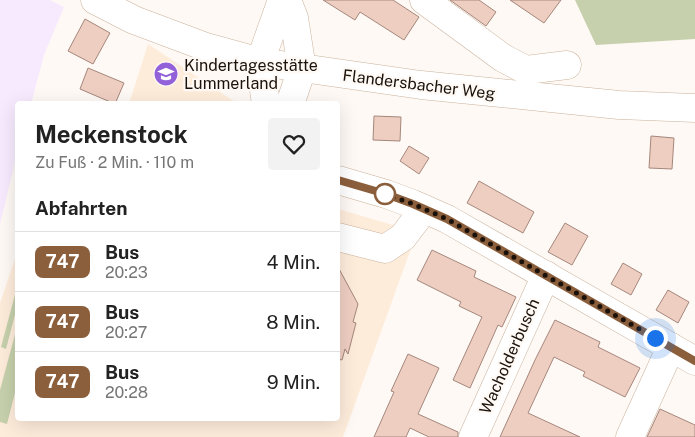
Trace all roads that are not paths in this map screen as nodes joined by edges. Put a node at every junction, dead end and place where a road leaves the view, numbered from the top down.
1 (95, 0) edge
2 (282, 0) edge
3 (287, 0) edge
4 (424, 0) edge
5 (260, 62) junction
6 (566, 65) dead end
7 (302, 69) junction
8 (266, 101) edge
9 (291, 101) edge
10 (695, 108) edge
11 (340, 181) edge
12 (424, 209) junction
13 (340, 238) edge
14 (546, 275) junction
15 (671, 347) junction
16 (695, 361) edge
17 (473, 437) edge
18 (630, 437) edge

1 - 5 street, Flandersbacher Weg
2 - 5 street
3 - 7 street
4 - 6 street
5 - 7 street, Flandersbacher Weg
5 - 8 street
7 - 9 street
7 - 10 street, Flandersbacher Weg
11 - 12 street
12 - 13 street
12 - 14 street
14 - 15 street
14 - 17 street, Wacholderbusch
15 - 16 street
15 - 18 street

